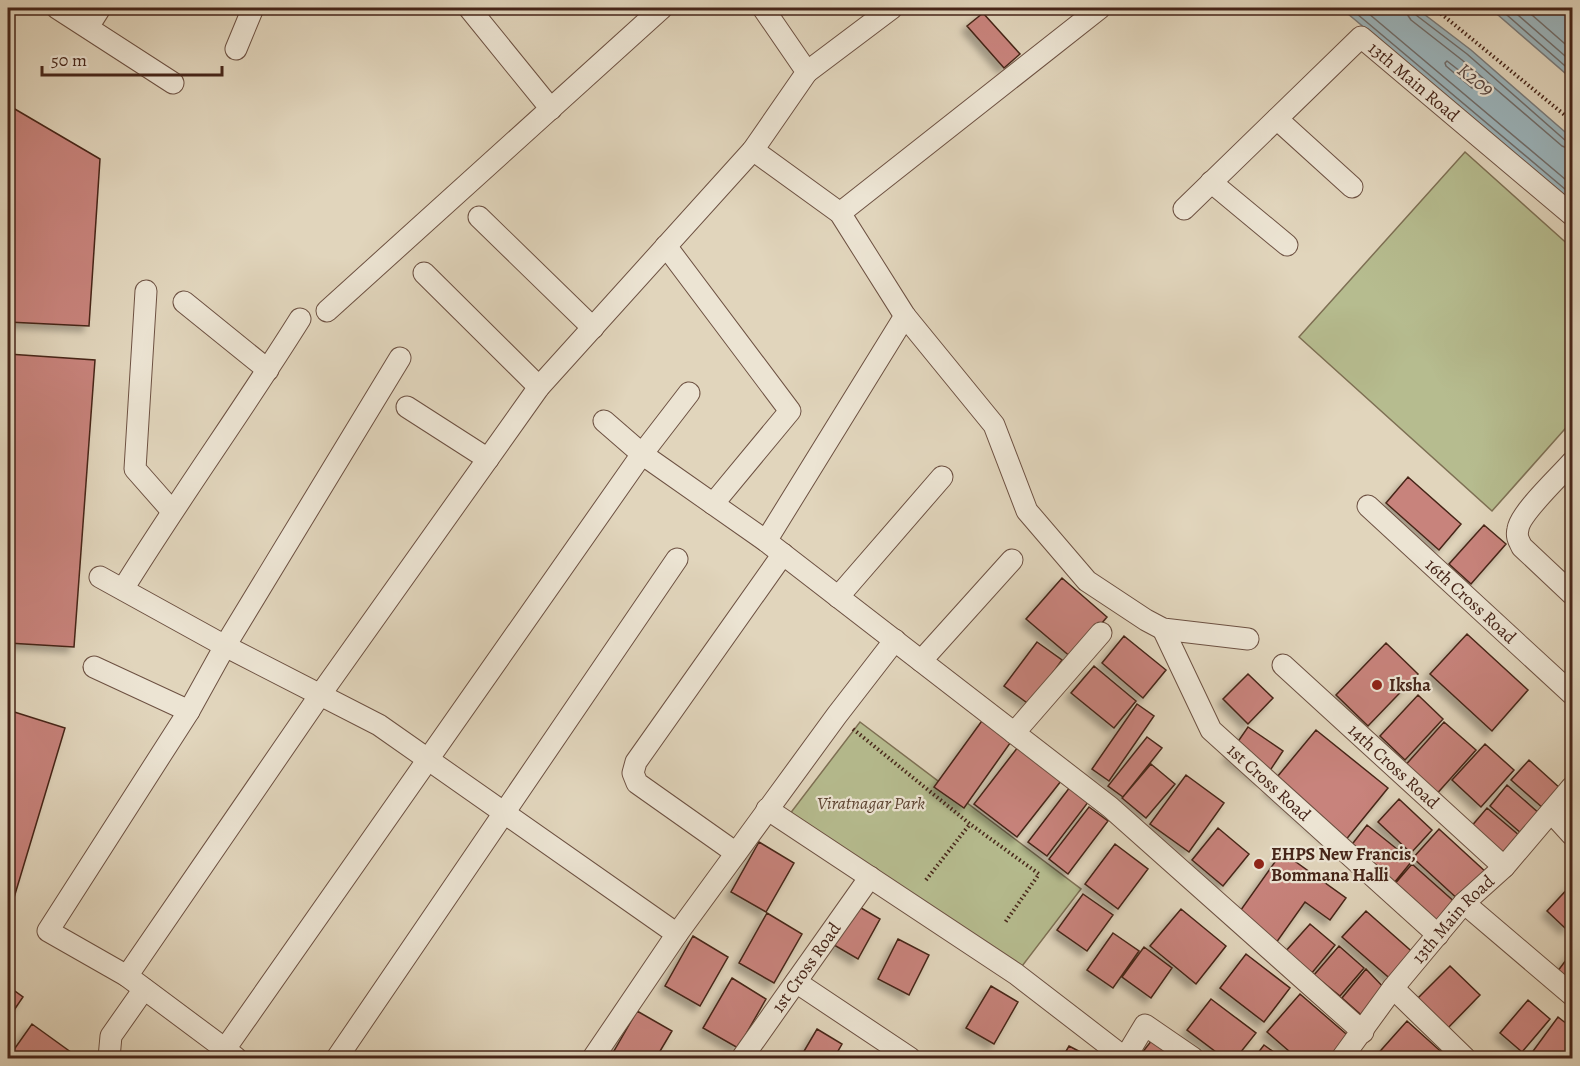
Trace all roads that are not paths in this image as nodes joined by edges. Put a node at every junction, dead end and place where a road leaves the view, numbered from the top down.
1 (57, 8) edge
2 (100, 8) edge
3 (253, 8) edge
4 (469, 8) edge
5 (662, 8) edge
6 (763, 8) edge
7 (892, 8) edge
8 (1100, 8) edge
9 (88, 27) junction
10 (236, 49) dead end
11 (807, 72) junction
12 (173, 83) dead end
13 (551, 109) junction
14 (1277, 119) junction
15 (753, 150) junction
16 (1211, 182) junction
17 (1352, 188) dead end
18 (1184, 208) dead end
19 (840, 213) junction
20 (1572, 215) edge
21 (480, 217) dead end
22 (1287, 245) dead end
23 (666, 246) junction
24 (424, 273) dead end
25 (146, 291) dead end
26 (184, 302) dead end
27 (327, 310) dead end
28 (905, 316) junction
29 (300, 319) dead end
30 (592, 328) junction
31 (400, 358) dead end
32 (268, 370) junction
33 (539, 387) junction
34 (689, 393) dead end
35 (407, 407) dead end
36 (604, 421) dead end
37 (642, 454) junction
38 (488, 459) junction
39 (1572, 462) edge
40 (942, 477) dead end
41 (713, 504) junction
42 (1368, 506) dead end
43 (172, 511) junction
44 (775, 548) junction
45 (677, 559) dead end
46 (1012, 560) dead end
47 (100, 577) dead end
48 (123, 589) junction
49 (1572, 594) edge
50 (838, 597) junction
51 (1163, 629) junction
52 (1101, 633) dead end
53 (1248, 639) dead end
54 (895, 640) junction
55 (225, 646) junction
56 (921, 661) junction
57 (1283, 665) dead end
58 (94, 667) dead end
59 (1572, 694) edge
60 (320, 695) junction
61 (189, 711) junction
62 (1014, 733) junction
63 (427, 759) junction
64 (1572, 787) edge
65 (767, 809) junction
66 (1551, 812) junction
67 (504, 813) junction
68 (1572, 835) edge
69 (736, 853) junction
70 (1504, 867) junction
71 (870, 877) junction
72 (1464, 903) junction
73 (677, 934) junction
74 (1438, 935) junction
75 (126, 976) junction
76 (796, 982) junction
77 (1393, 988) junction
78 (144, 989) junction
79 (1572, 995) edge
80 (1363, 1032) junction
81 (230, 1054) edge
82 (1125, 1058) edge
83 (109, 1059) edge
84 (337, 1059) edge
85 (593, 1059) edge
86 (742, 1059) edge
87 (910, 1059) edge
88 (1193, 1059) edge
89 (1342, 1059) edge
90 (1465, 1059) edge

1 - 9 street
2 - 9 street
3 - 10 street
4 - 13 street
5 - 13 street
6 - 11 street
7 - 11 street
8 - 19 street
9 - 12 street
11 - 15 street
13 - 27 street
14 - 16 street, 13th Main Road
14 - 17 street
14 - 20 street, 13th Main Road
15 - 19 street
15 - 23 street
16 - 18 street, 13th Main Road
16 - 22 street
19 - 28 street
21 - 30 street
23 - 30 street
23 - 41 street
24 - 33 street
25 - 43 street
26 - 32 street
28 - 44 street
28 - 51 street
29 - 32 street
30 - 33 street
31 - 55 street
32 - 43 street
33 - 38 street
34 - 37 street
35 - 38 street
36 - 37 street
37 - 41 street
37 - 63 street
38 - 60 street
39 - 49 street
40 - 50 street
41 - 44 street
42 - 59 street, 16th Cross Road
43 - 48 street
44 - 50 street
44 - 69 street
45 - 67 street
46 - 56 street
47 - 48 street
48 - 55 street
50 - 54 street
51 - 53 street
51 - 74 street, 1st Cross Road
52 - 62 street
54 - 56 street
54 - 65 street
55 - 60 street
55 - 61 street
56 - 62 street
57 - 70 street, 14th Cross Road
58 - 61 street
60 - 63 street
60 - 75 street
61 - 75 street
62 - 80 street
63 - 67 street
63 - 81 street
64 - 66 street, 13th Main Road
65 - 69 street
65 - 71 street
66 - 68 street
66 - 70 street, 13th Main Road
67 - 73 street
67 - 84 street
69 - 73 street
70 - 72 street, 13th Main Road
71 - 76 street, 1st Cross Road
71 - 82 street
72 - 74 street, 13th Main Road
72 - 79 street
73 - 85 street
74 - 77 street, 13th Main Road
75 - 78 street
76 - 86 street, 1st Cross Road
76 - 87 street
77 - 80 street, 13th Main Road
77 - 90 street
78 - 81 street
78 - 83 street
80 - 89 street, 13th Main Road
82 - 88 street

